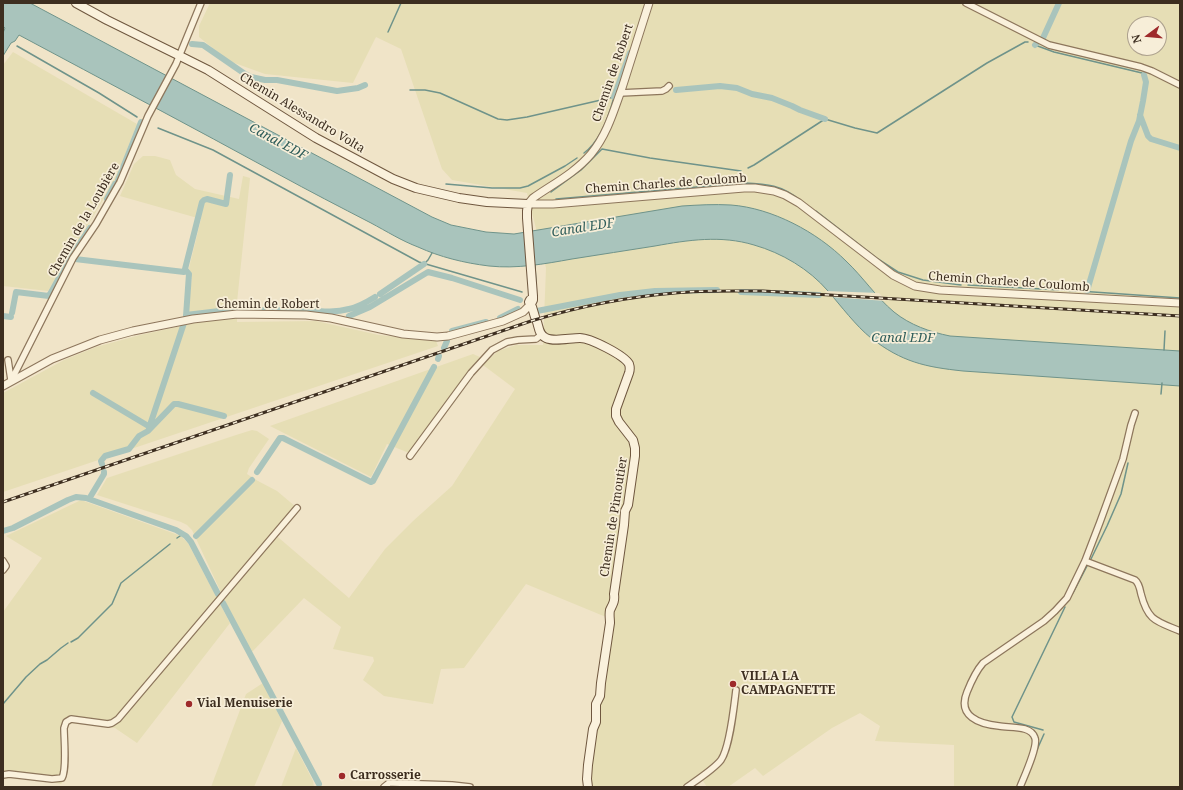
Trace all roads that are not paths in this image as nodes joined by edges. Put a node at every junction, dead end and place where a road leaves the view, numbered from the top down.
1 (76, 3) edge
2 (201, 3) edge
3 (649, 3) edge
4 (966, 3) edge
5 (179, 55) junction
6 (1180, 85) edge
7 (669, 86) dead end
8 (620, 93) junction
9 (544, 191) junction
10 (528, 204) junction
11 (554, 204) junction
12 (1180, 303) edge
13 (528, 305) junction
14 (541, 335) junction
15 (8, 360) dead end
16 (11, 381) junction
17 (3, 386) edge
18 (1135, 413) dead end
19 (410, 456) dead end
20 (297, 508) dead end
21 (3, 561) edge
22 (1085, 561) junction
23 (3, 570) edge
24 (1180, 631) edge
25 (736, 690) dead end
26 (3, 774) edge
27 (384, 787) edge
28 (470, 787) edge
29 (588, 787) edge
30 (687, 787) edge
31 (1020, 787) edge

1 - 5 main road, Chemin Alessandro Volta
2 - 5 street, Chemin de la Loubière
3 - 8 street, Chemin de Robert
4 - 6 street
5 - 10 main road, Chemin Alessandro Volta
5 - 16 street, Chemin de la Loubière
7 - 8 street
8 - 9 street, Chemin de Robert
9 - 10 street, Chemin de Robert
9 - 11 street
10 - 11 street, Chemin Charles de Coulomb
10 - 13 main road
11 - 12 street, Chemin Charles de Coulomb
13 - 14 main road
13 - 16 street, Chemin de Robert
14 - 19 street
14 - 29 main road, Chemin de Pimoutier
15 - 16 street
16 - 17 street, Chemin de Robert
18 - 22 street
20 - 26 street
21 - 23 street
22 - 24 street
22 - 31 street
25 - 30 street
27 - 28 street

